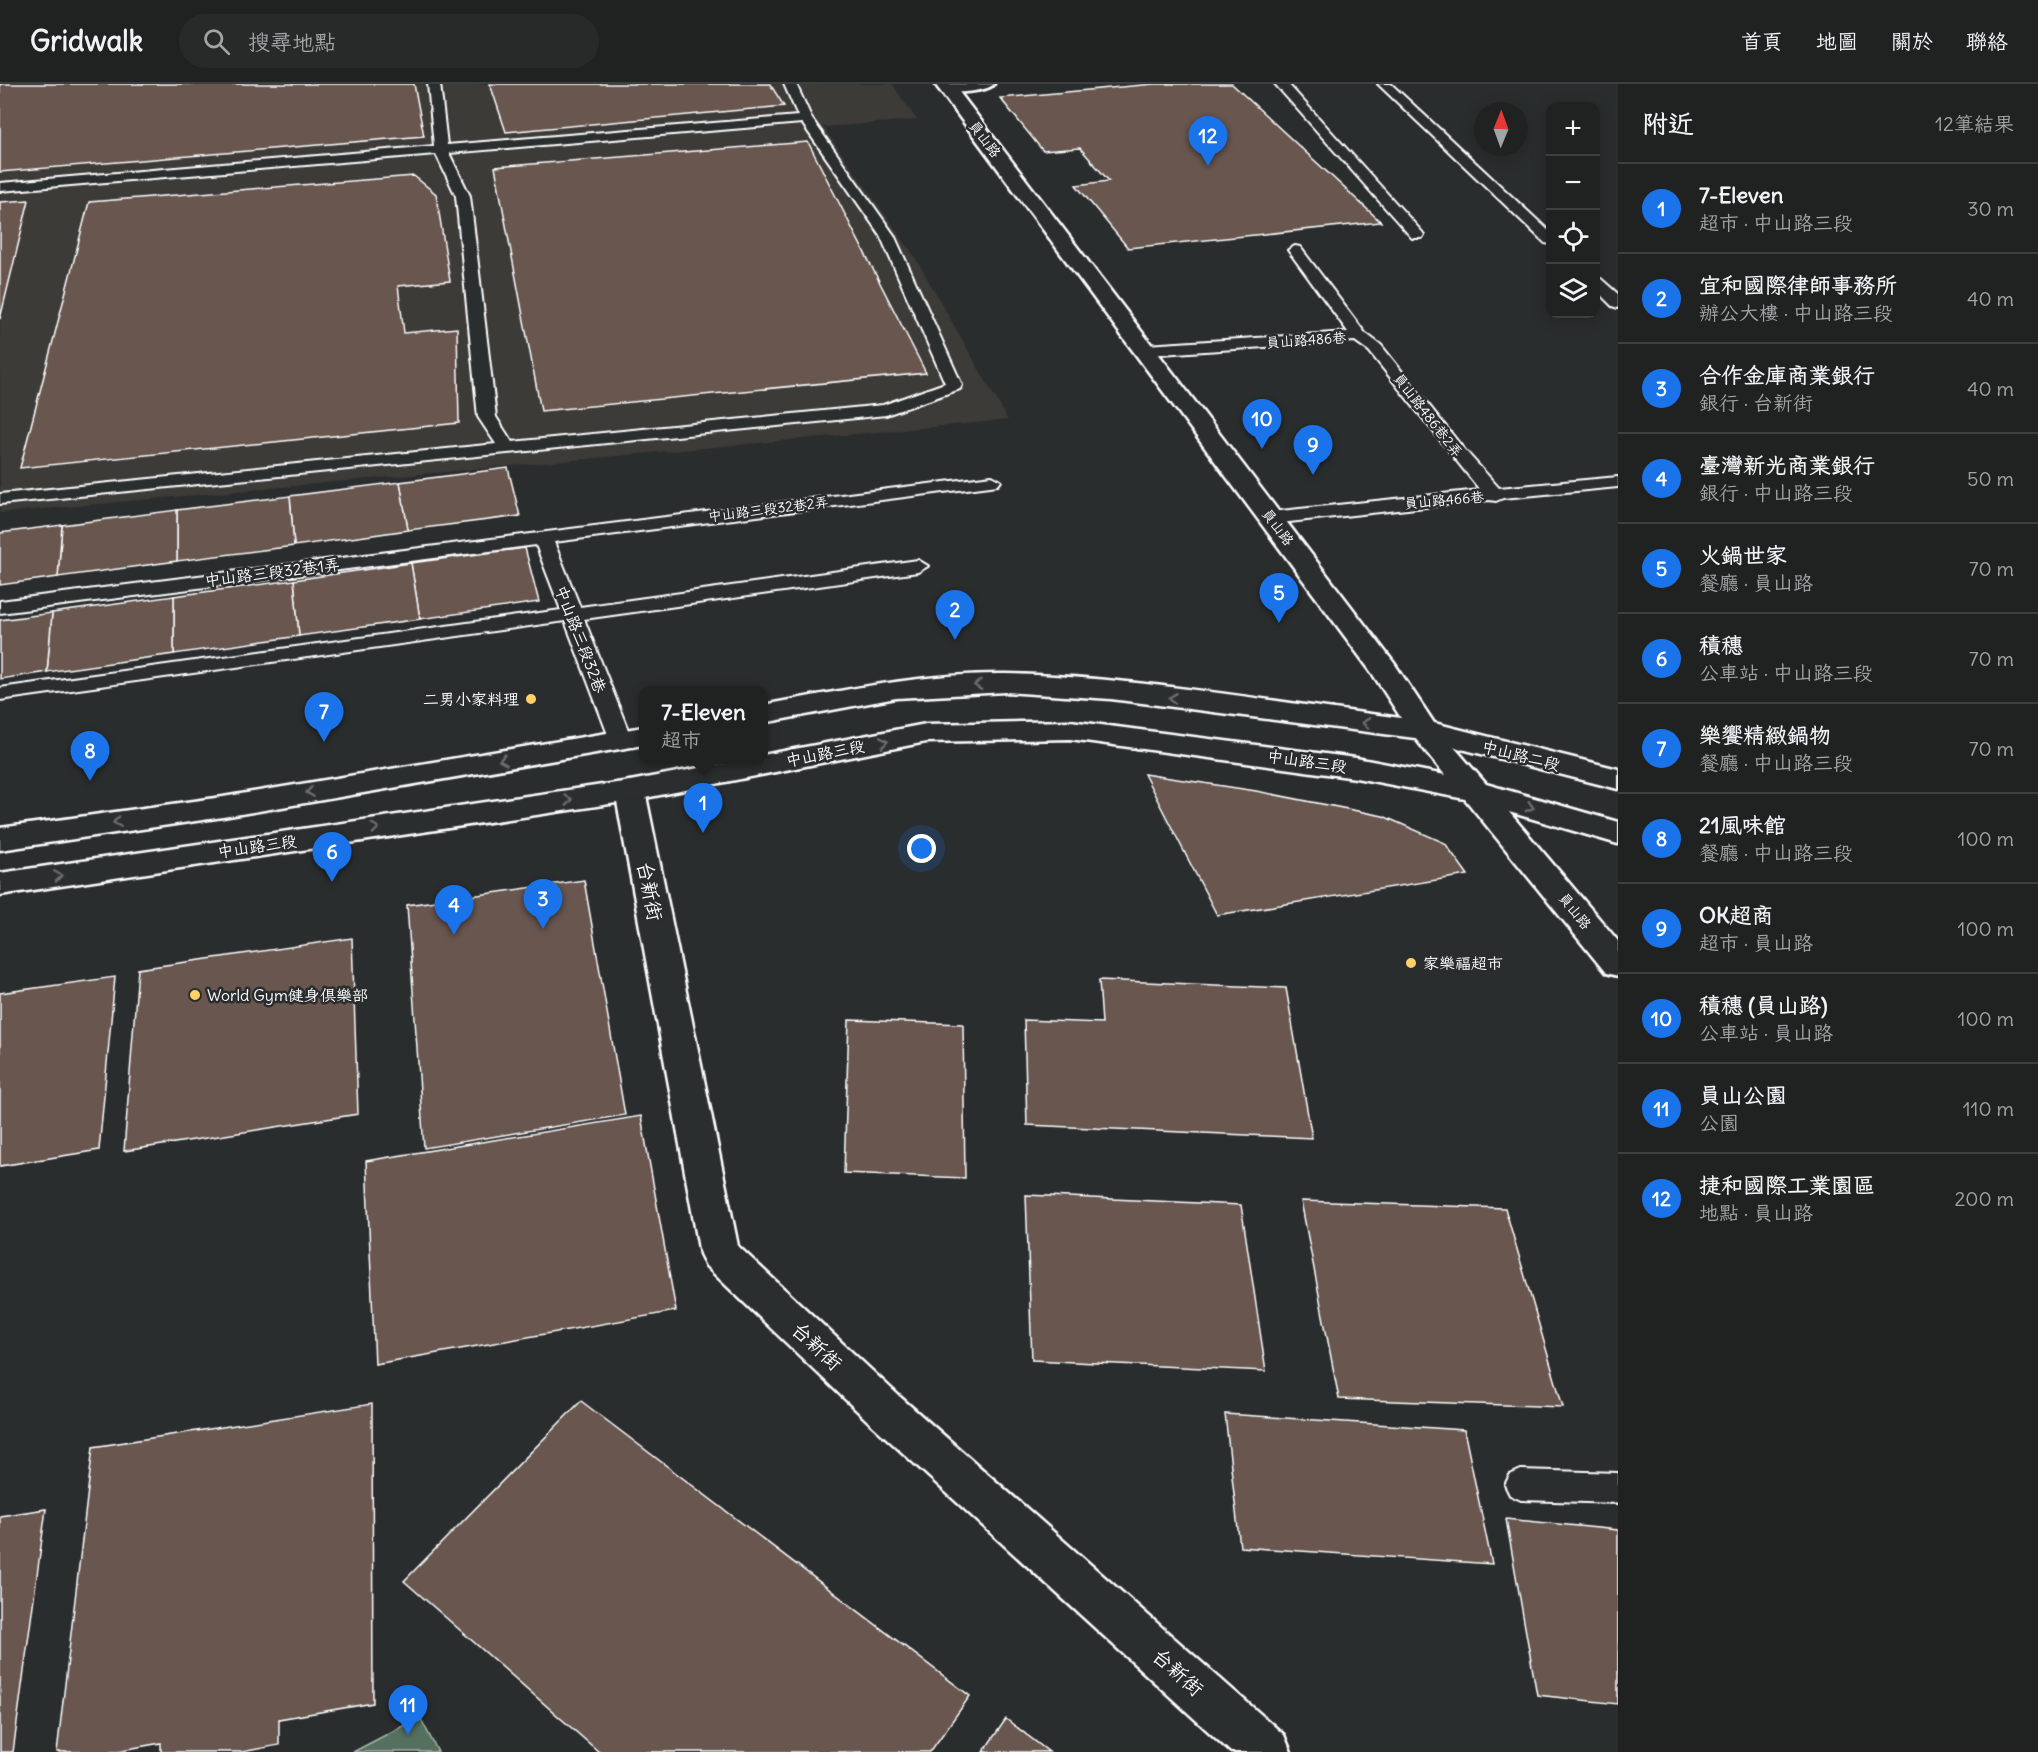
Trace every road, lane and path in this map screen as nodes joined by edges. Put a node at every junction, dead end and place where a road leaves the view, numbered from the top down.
1 (434, 84) edge
2 (790, 84) edge
3 (986, 84) edge
4 (1281, 84) edge
5 (1384, 84) edge
6 (946, 86) edge
7 (806, 119) junction
8 (441, 150) junction
9 (0, 187) edge
10 (1417, 235) dead end
11 (1546, 235) edge
12 (1295, 250) dead end
13 (1600, 286) edge
14 (1618, 303) edge
15 (1359, 336) junction
16 (1146, 350) junction
17 (507, 448) junction
18 (992, 481) dead end
19 (1618, 482) edge
20 (1496, 496) junction
21 (0, 498) edge
22 (1271, 518) junction
23 (543, 538) junction
24 (918, 566) dead end
25 (0, 607) edge
26 (571, 614) junction
27 (0, 694) edge
28 (768, 713) edge
29 (1424, 730) junction
30 (632, 738) edge
31 (1618, 779) edge
32 (630, 791) junction
33 (1473, 791) junction
34 (1618, 833) edge
35 (0, 839) edge
36 (0, 884) edge
37 (1618, 964) edge
38 (1521, 1485) dead end
39 (1618, 1488) edge
40 (1267, 1752) edge

1 - 8 lane
2 - 7 lane
3 - 6 street
4 - 10 lane
5 - 11 lane
6 - 16 street, 員山路
7 - 8 lane
7 - 17 lane
8 - 9 lane
8 - 17 lane
12 - 15 lane, 員山路486巷
13 - 14 lane
15 - 16 lane, 員山路486巷
15 - 20 lane, 員山路486巷2弄
16 - 22 street, 員山路
17 - 21 lane
18 - 23 lane, 中山路三段32巷2弄
19 - 20 lane, 員山路466巷
20 - 22 lane, 員山路466巷
22 - 29 street, 員山路
23 - 25 lane, 中山路三段32巷1弄
23 - 26 lane, 中山路三段32巷
24 - 26 lane
26 - 27 lane
26 - 30 lane, 中山路三段32巷
29 -> 28 street
29 - 31 street, 中山路二段
29 - 33 street, 員山路
30 -> 35 street
32 -> 33 street, 中山路三段
36 -> 32 street, 中山路三段
32 - 40 street, 台新街
33 -> 34 street
33 - 37 street, 員山路
38 - 39 lane

